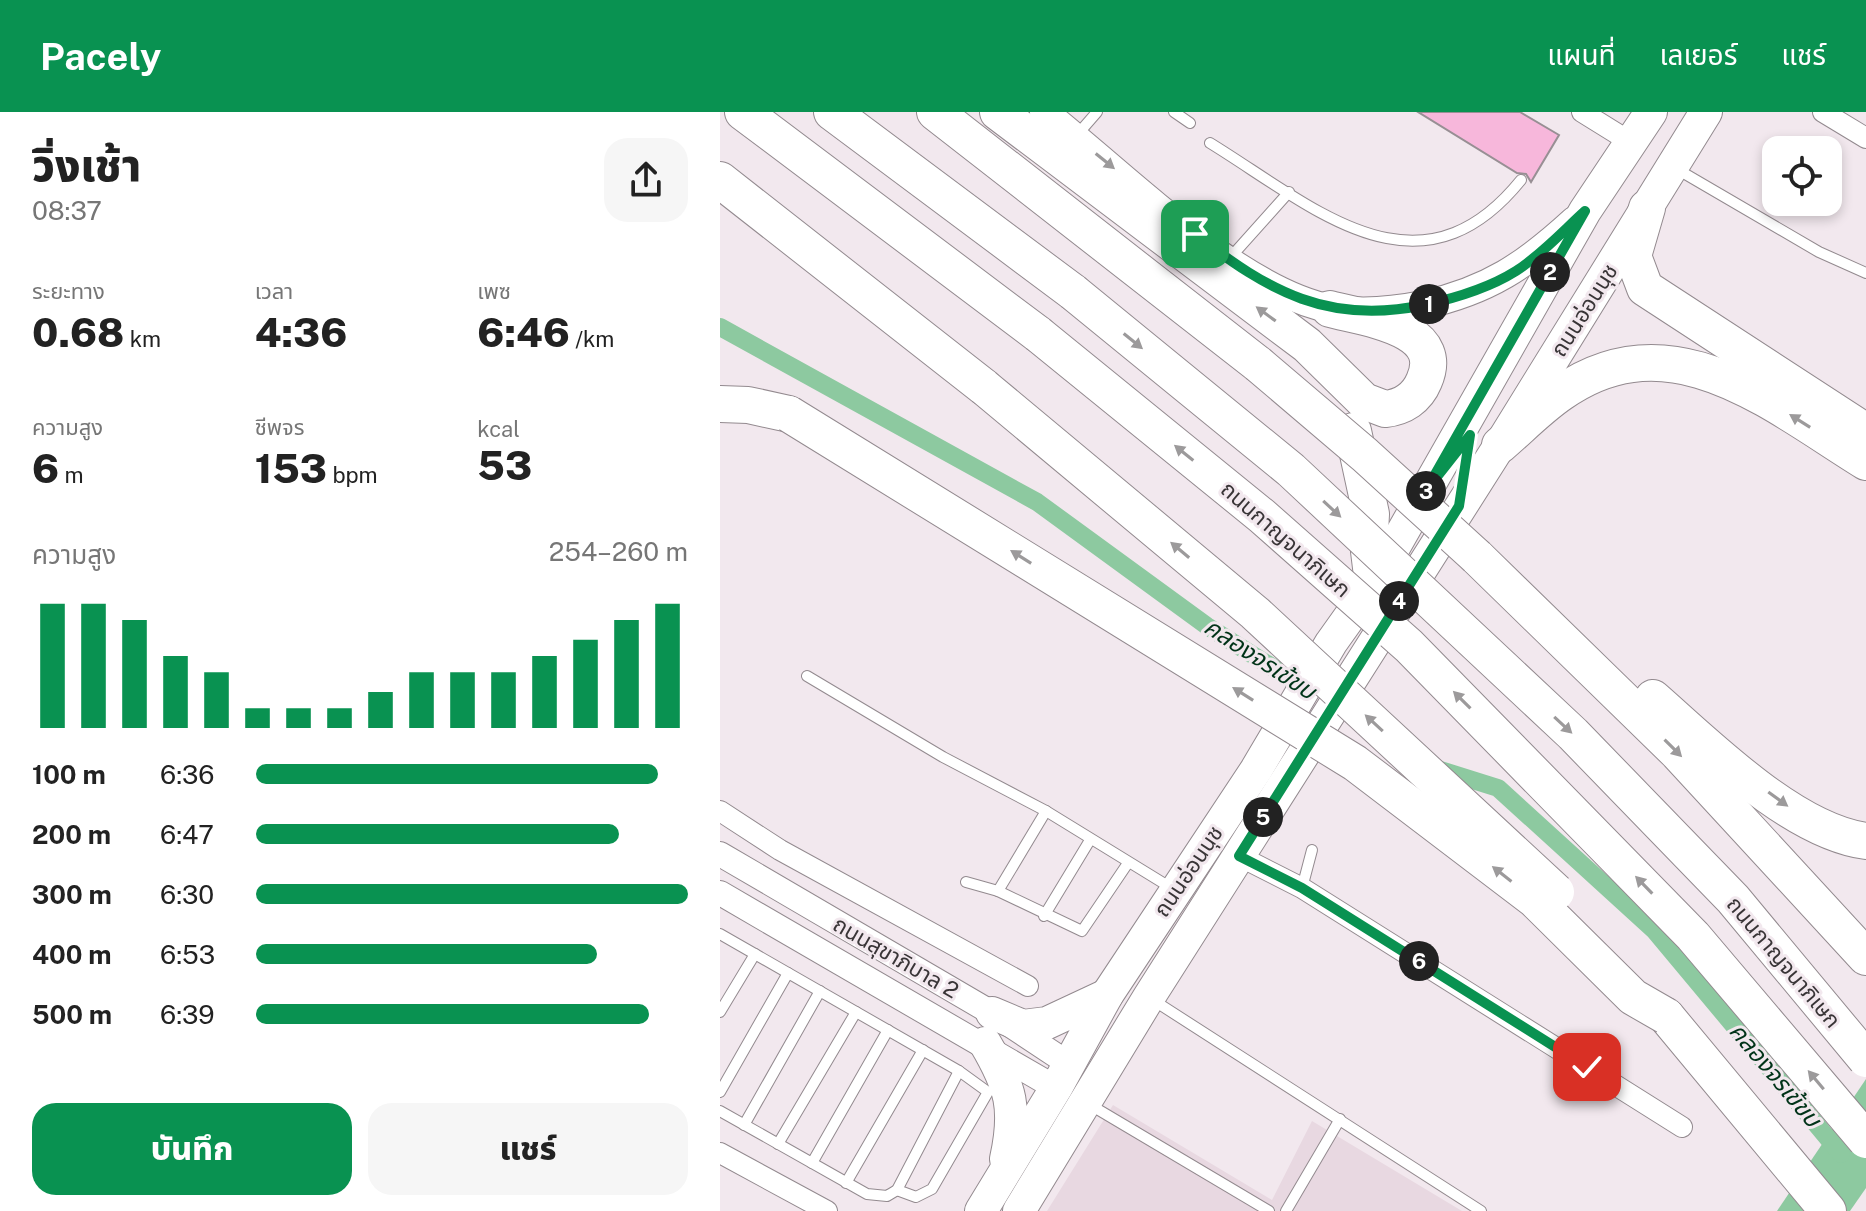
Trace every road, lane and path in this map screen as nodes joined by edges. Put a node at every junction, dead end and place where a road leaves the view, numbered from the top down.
1 (743, 112) edge
2 (832, 112) edge
3 (935, 112) edge
4 (998, 112) edge
5 (1044, 112) edge
6 (1097, 112) edge
7 (1174, 112) edge
8 (1582, 112) edge
9 (1651, 112) edge
10 (1674, 112) edge
11 (1706, 112) edge
12 (1823, 112) edge
13 (1190, 123) dead end
14 (1076, 137) junction
15 (1866, 138) edge
16 (1210, 143) dead end
17 (1632, 143) junction
18 (1674, 167) junction
19 (720, 180) edge
20 (1521, 180) dead end
21 (1289, 192) junction
22 (1647, 208) junction
23 (1585, 211) junction
24 (1228, 260) junction
25 (1866, 273) edge
26 (1330, 309) junction
27 (1326, 363) junction
28 (720, 404) edge
29 (1866, 432) edge
30 (1485, 440) junction
31 (1866, 462) edge
32 (1425, 492) junction
33 (1477, 557) junction
34 (1373, 584) junction
35 (807, 676) dead end
36 (1270, 777) junction
37 (720, 811) edge
38 (1046, 811) junction
39 (1090, 840) junction
40 (1866, 841) edge
41 (1312, 850) dead end
42 (720, 854) edge
43 (1239, 856) junction
44 (1128, 863) junction
45 (966, 882) dead end
46 (1302, 888) junction
47 (1174, 890) junction
48 (998, 891) junction
49 (720, 893) edge
50 (1044, 916) junction
51 (720, 935) edge
52 (755, 954) junction
53 (1866, 957) edge
54 (788, 973) junction
55 (1028, 986) dead end
56 (820, 991) junction
57 (1107, 995) junction
58 (1149, 997) junction
59 (720, 1012) edge
60 (856, 1012) junction
61 (1666, 1016) junction
62 (988, 1028) junction
63 (888, 1030) junction
64 (923, 1050) junction
65 (1866, 1059) edge
66 (959, 1071) junction
67 (1063, 1076) junction
68 (1092, 1091) junction
69 (720, 1092) edge
70 (720, 1111) edge
71 (1340, 1119) junction
72 (744, 1125) junction
73 (1682, 1127) dead end
74 (1866, 1140) edge
75 (778, 1144) junction
76 (720, 1153) edge
77 (812, 1163) junction
78 (1003, 1174) junction
79 (846, 1183) junction
80 (897, 1190) junction
81 (827, 1211) edge
82 (981, 1211) edge
83 (1019, 1211) edge
84 (1269, 1211) edge
85 (1286, 1211) edge
86 (1481, 1211) edge
87 (1828, 1211) edge

74 -> 1 highway, ถนนกาญจนาภิเษก, bridge
2 -> 65 highway, ถนนกาญจนาภิเษก, bridge
3 - 33 highway, bridge
27 -> 4 highway
5 - 14 main road
6 - 14 lane
7 - 13 lane
8 - 17 street
9 - 17 main road, ถนนอ่อนนุช
10 - 30 main road, ถนนอ่อนนุช
11 - 18 main road, ถนนอ่อนนุช
12 - 15 street
14 -> 24 main road
16 - 21 lane
17 - 23 main road, ถนนอ่อนนุช
18 - 22 main road, ถนนอ่อนนุช
18 - 25 lane
61 -> 19 highway, bridge
20 - 21 lane
21 - 24 lane
22 - 29 highway
22 - 30 main road, ถนนอ่อนนุช
23 - 26 main road
23 - 32 main road, ถนนอ่อนนุช
24 - 26 main road
26 - 27 highway
27 - 34 highway
61 -> 28 highway, bridge
31 -> 30 highway
30 - 32 main road, ถนนอ่อนนุช
30 - 36 main road, ถนนอ่อนนุช, bridge
32 - 34 main road, ถนนอ่อนนุช
33 -> 40 highway
33 -> 53 highway
34 - 36 main road, ถนนอ่อนนุช, bridge
35 - 38 lane
36 - 43 main road, ถนนอ่อนนุช
36 - 47 main road, ถนนอ่อนนุช
37 - 55 street
38 - 39 lane
38 - 48 lane
39 - 44 lane
39 - 50 lane
41 - 46 lane
42 - 62 street, ถนนสุขาภิบาล 2
43 - 46 street
43 - 58 main road, ถนนอ่อนนุช
44 - 47 lane
44 - 50 lane
45 - 48 lane
46 - 73 street
47 - 57 main road, ถนนอ่อนนุช
48 - 50 lane
49 - 62 street, ถนนสุขาภิบาล 2
51 - 52 lane
52 - 54 lane
52 - 59 lane
54 - 56 lane
54 - 69 lane
56 - 60 lane
56 - 72 lane
57 - 62 main road
57 - 67 main road, ถนนอ่อนนุช
58 - 68 main road, ถนนอ่อนนุช
58 - 71 lane
60 - 63 lane
60 - 75 lane
61 - 87 highway
62 - 67 street, ถนนสุขาภิบาล 2
62 - 78 main road
63 - 64 lane
63 - 77 lane
64 - 66 lane
64 - 79 lane
66 - 80 lane
66 - 80 lane
67 - 68 main road
67 - 78 main road, ถนนอ่อนนุช
68 - 83 main road, ถนนอ่อนนุช
68 - 84 lane
70 - 72 lane
71 - 85 lane
71 - 86 lane
72 - 75 lane
75 - 77 lane
76 - 81 street
77 - 79 lane
78 - 82 main road, ถนนอ่อนนุช
79 - 80 lane

